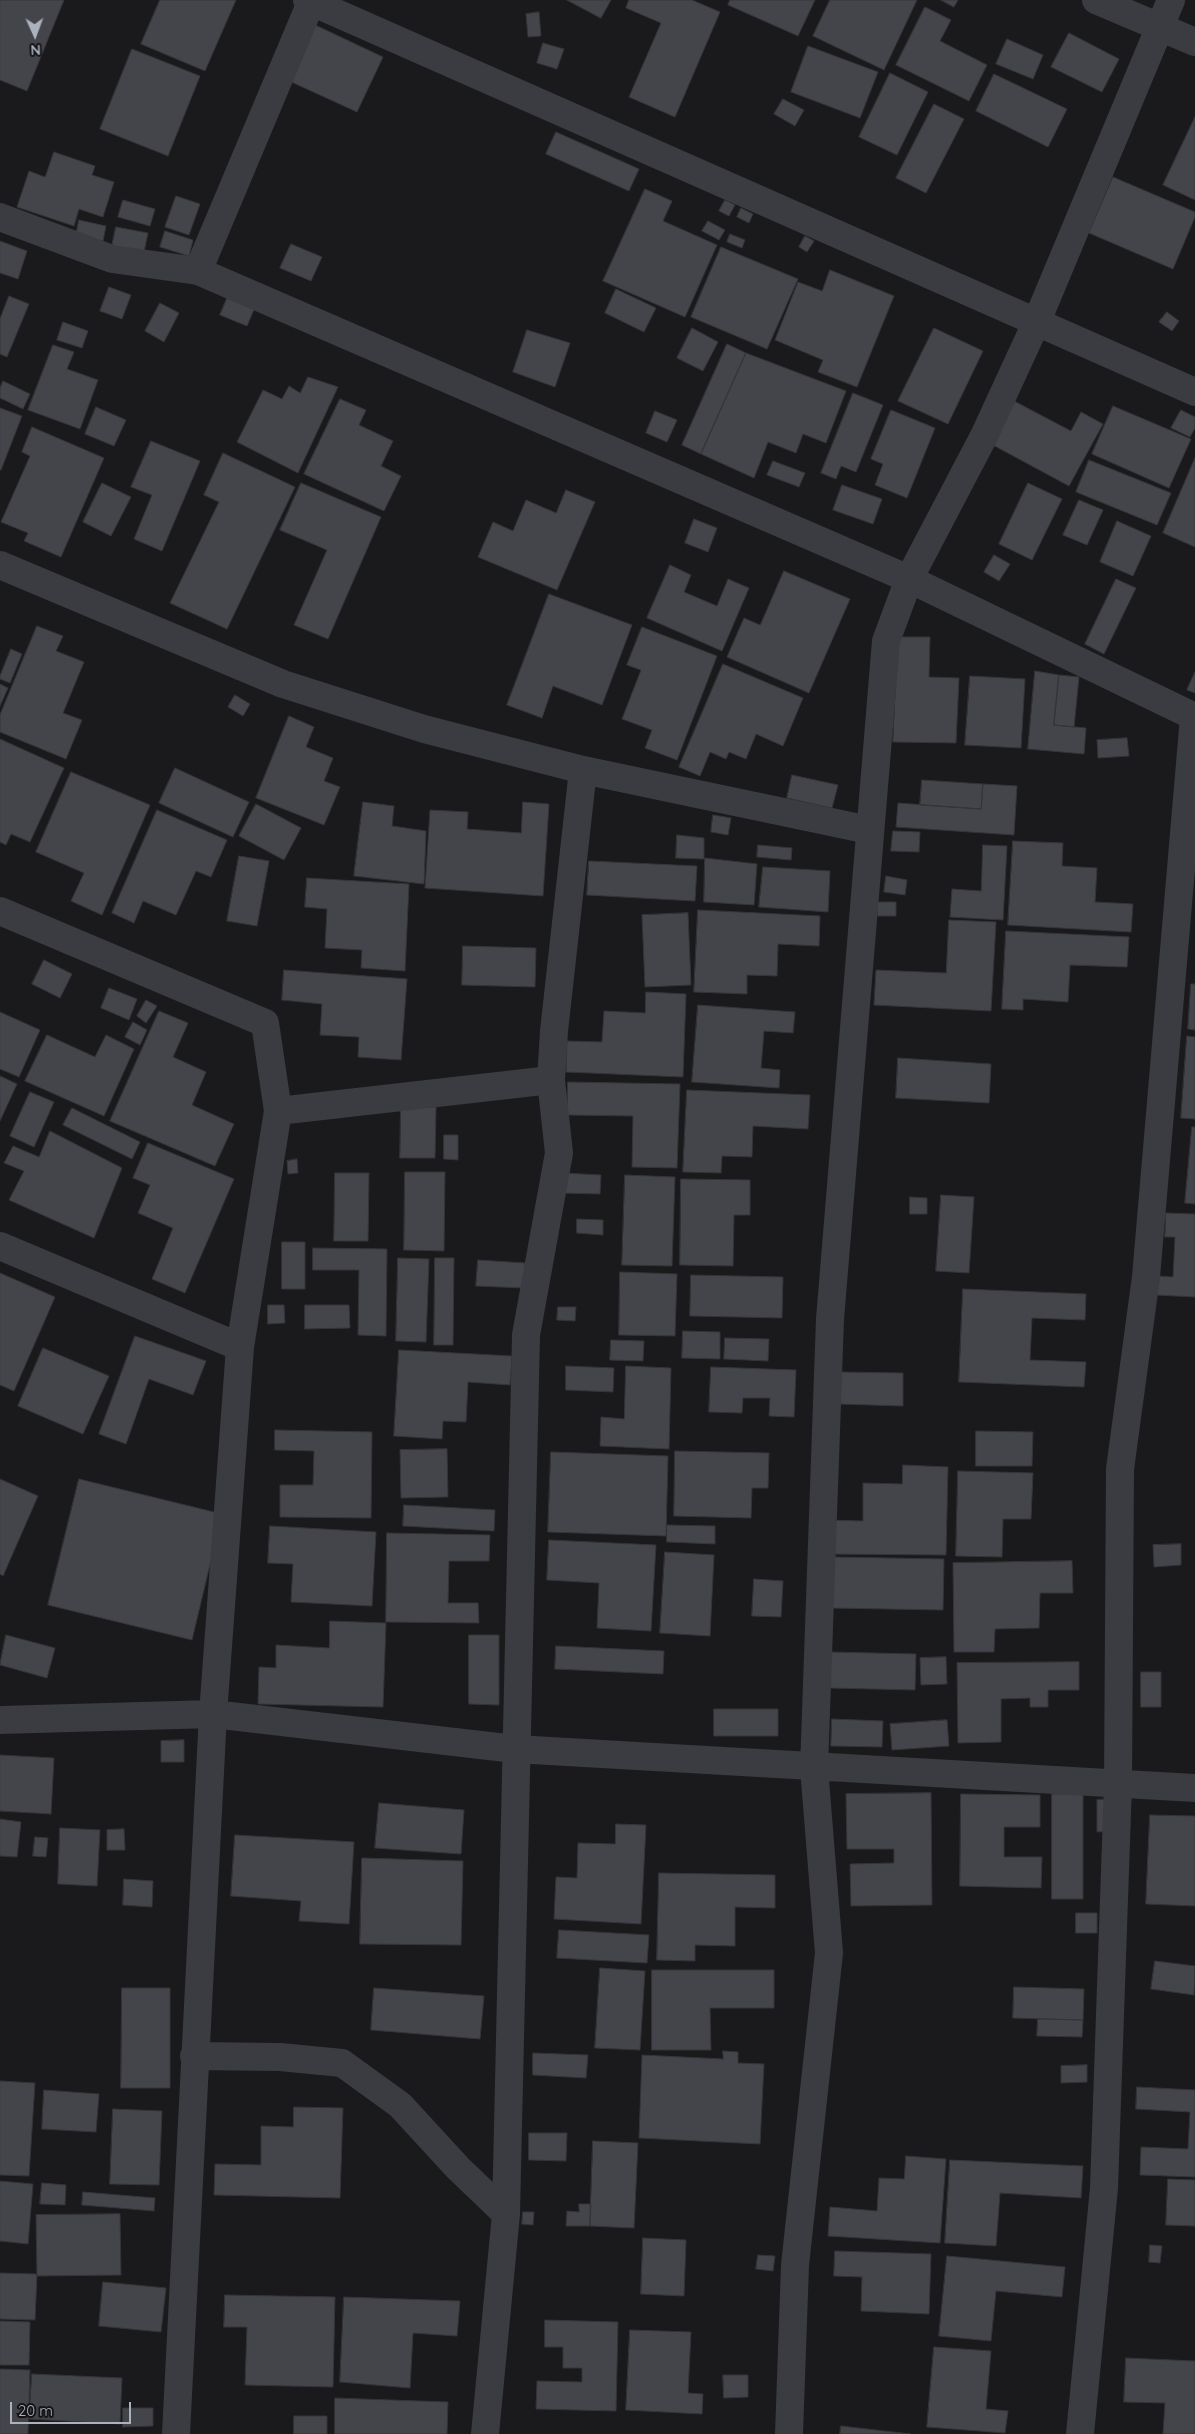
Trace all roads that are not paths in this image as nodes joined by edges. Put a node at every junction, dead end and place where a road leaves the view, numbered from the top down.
1 (1096, 0) edge
2 (1171, 0) edge
3 (310, 1) edge
4 (1159, 26) junction
5 (1195, 42) edge
6 (0, 217) edge
7 (198, 271) junction
8 (1037, 321) junction
9 (1195, 392) edge
10 (0, 565) edge
11 (909, 579) junction
12 (1195, 717) edge
13 (583, 770) junction
14 (869, 830) junction
15 (0, 911) edge
16 (551, 1080) junction
17 (278, 1111) junction
18 (0, 1246) edge
19 (240, 1347) junction
20 (213, 1714) junction
21 (0, 1720) edge
22 (515, 1749) junction
23 (814, 1768) junction
24 (1118, 1784) junction
25 (1195, 1788) edge
26 (194, 2056) junction
27 (506, 2214) junction
28 (176, 2434) edge
29 (485, 2434) edge
30 (789, 2434) edge
31 (1080, 2434) edge

1 - 4 street
2 - 4 street
3 - 7 street
3 - 8 street
4 - 5 street
4 - 8 street
6 - 7 street
7 - 11 street
8 - 9 street
8 - 11 street
10 - 13 street
11 - 12 street
11 - 14 street
12 - 24 street
13 - 14 street
13 - 16 street
14 - 23 street
15 - 17 street
16 - 17 street
16 - 22 street
17 - 19 street
18 - 19 street
19 - 20 street
20 - 21 street
20 - 22 street
20 - 26 street
22 - 23 street
22 - 27 street
23 - 24 street
23 - 30 street
24 - 25 street
24 - 31 street
26 - 27 street
26 - 28 street
27 - 29 street

